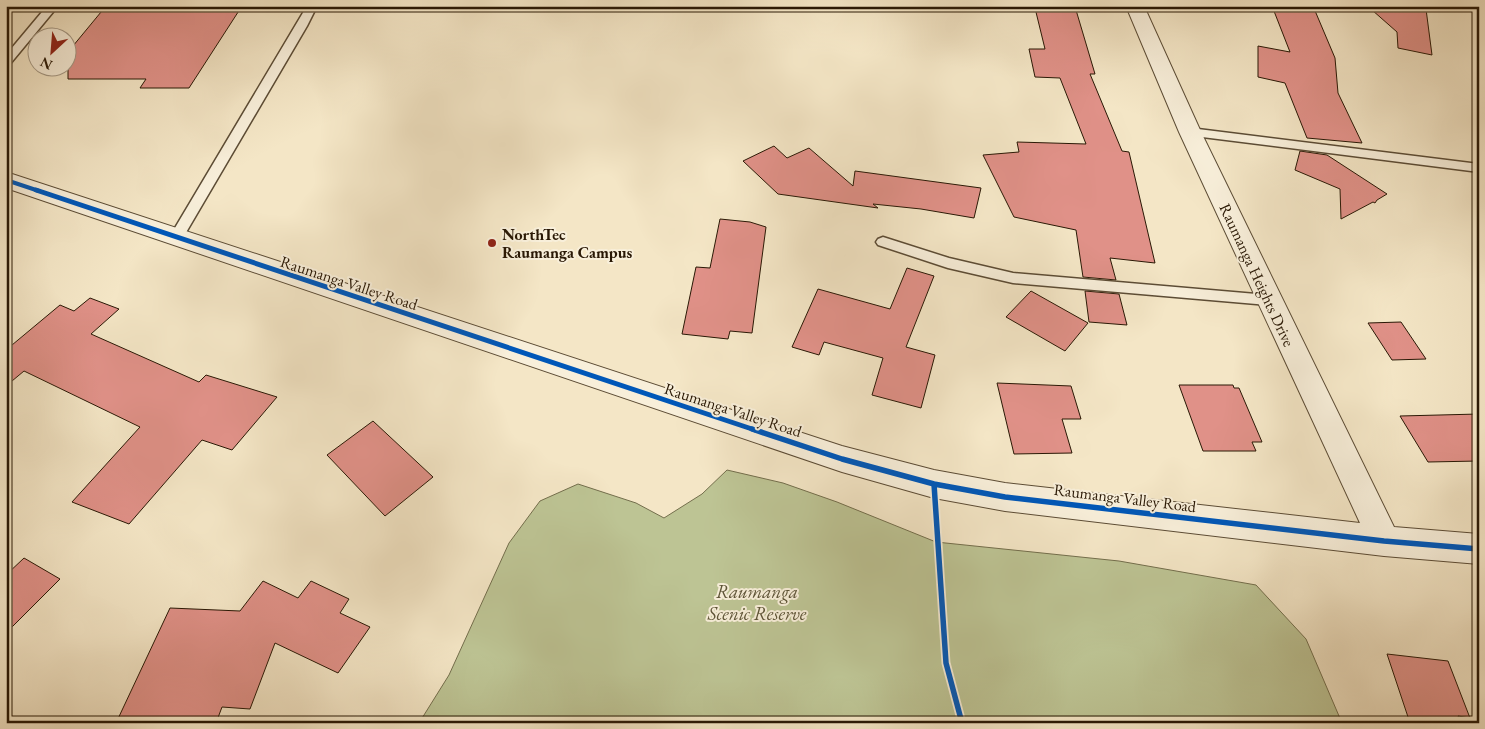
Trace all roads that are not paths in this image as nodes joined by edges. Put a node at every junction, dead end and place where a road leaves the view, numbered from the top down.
1 (53, 6) edge
2 (312, 6) edge
3 (1135, 6) edge
4 (6, 62) edge
5 (1190, 132) junction
6 (1479, 168) edge
7 (6, 180) edge
8 (176, 238) junction
9 (883, 242) dead end
10 (1268, 300) junction
11 (1384, 541) junction
12 (1479, 550) edge

1 - 4 lane
2 - 8 lane
3 - 5 street, Raumanga Heights Drive
5 - 6 lane
5 - 10 street, Raumanga Heights Drive
7 - 8 street, Raumanga Valley Road
8 - 11 street, Raumanga Valley Road
9 - 10 lane
10 - 11 street, Raumanga Heights Drive
11 - 12 street, Raumanga Valley Road

